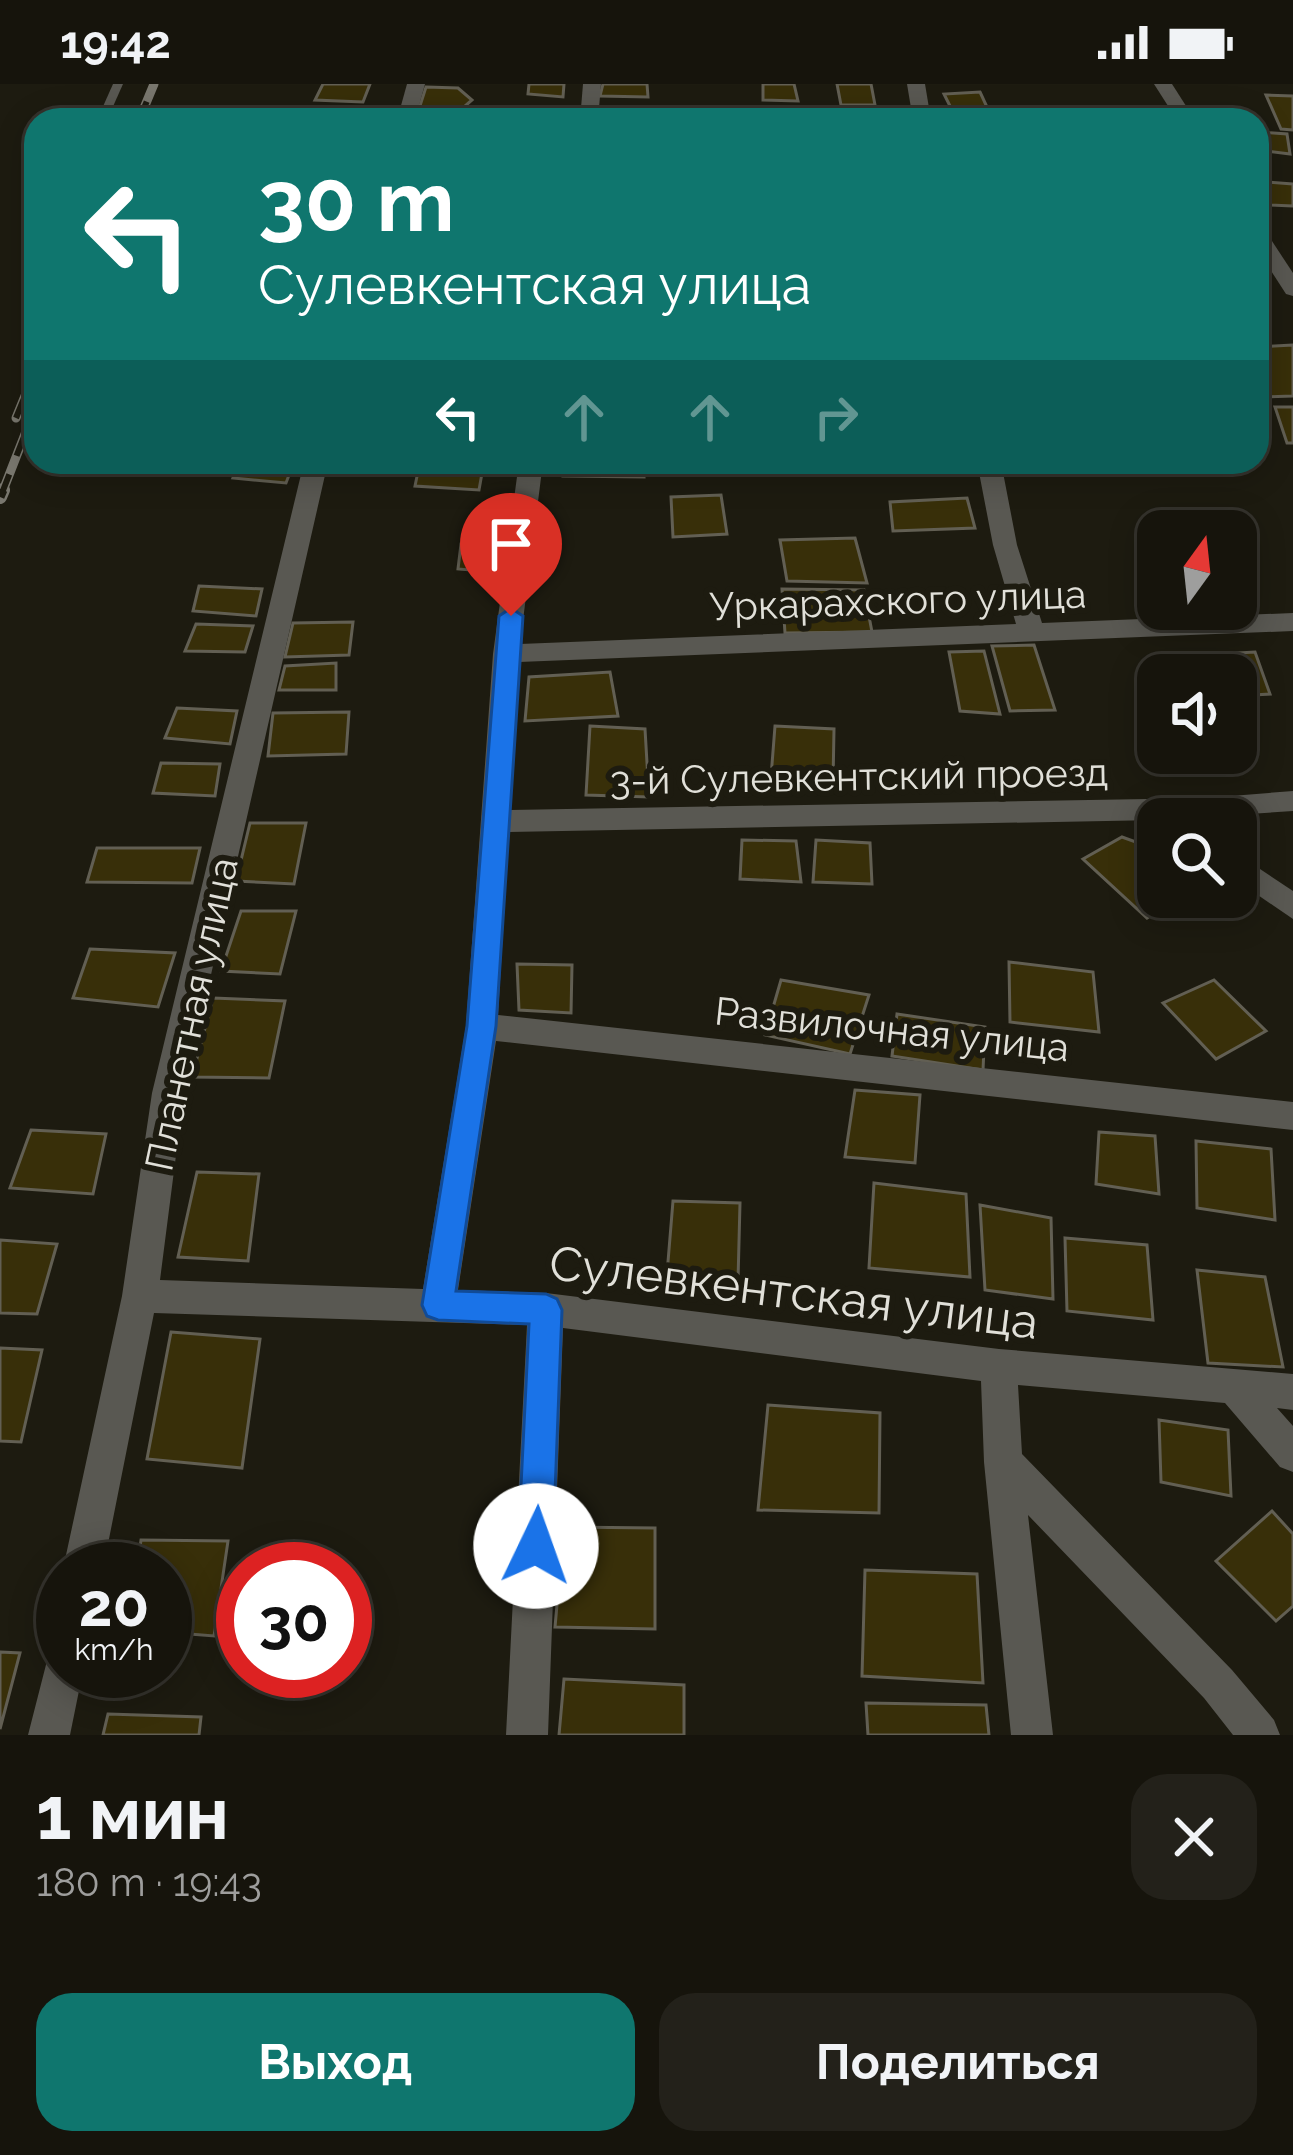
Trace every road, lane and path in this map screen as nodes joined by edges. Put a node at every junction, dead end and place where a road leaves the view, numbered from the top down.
1 (1269, 251) edge
2 (1293, 290) edge
3 (313, 474) edge
4 (529, 474) edge
5 (990, 474) edge
6 (1293, 622) edge
7 (1033, 634) junction
8 (506, 654) junction
9 (1293, 801) edge
10 (1257, 807) edge
11 (1137, 815) edge
12 (499, 821) junction
13 (1257, 880) edge
14 (1293, 907) edge
15 (482, 1026) junction
16 (1293, 1116) edge
17 (140, 1296) junction
18 (438, 1305) junction
19 (546, 1310) junction
20 (999, 1366) junction
21 (1234, 1388) junction
22 (1293, 1392) edge
23 (1293, 1454) edge
24 (1003, 1462) junction
25 (89, 1542) edge
26 (57, 1698) edge
27 (49, 1735) edge
28 (527, 1735) edge
29 (1032, 1735) edge
30 (1258, 1735) edge

1 - 2 street
3 - 17 street, Планетная улица
4 - 8 street
5 - 7 street
6 - 7 street, Уркарахского улица
7 - 8 street, Уркарахского улица
8 - 12 street
9 - 10 street, 3-й Сулевкентский проезд
11 - 12 street, 3-й Сулевкентский проезд
12 - 15 street
13 - 14 street
15 - 16 street, Развилочная улица
15 - 18 street
17 - 18 street, Сулевкентская улица
17 - 25 street, Планетная улица
18 - 19 street, Сулевкентская улица
19 - 20 street, Сулевкентская улица
19 - 28 street
20 - 21 street, Сулевкентская улица
20 - 24 street
21 - 22 street, Сулевкентская улица
21 - 23 street
24 - 29 street
24 - 30 street
26 - 27 street

